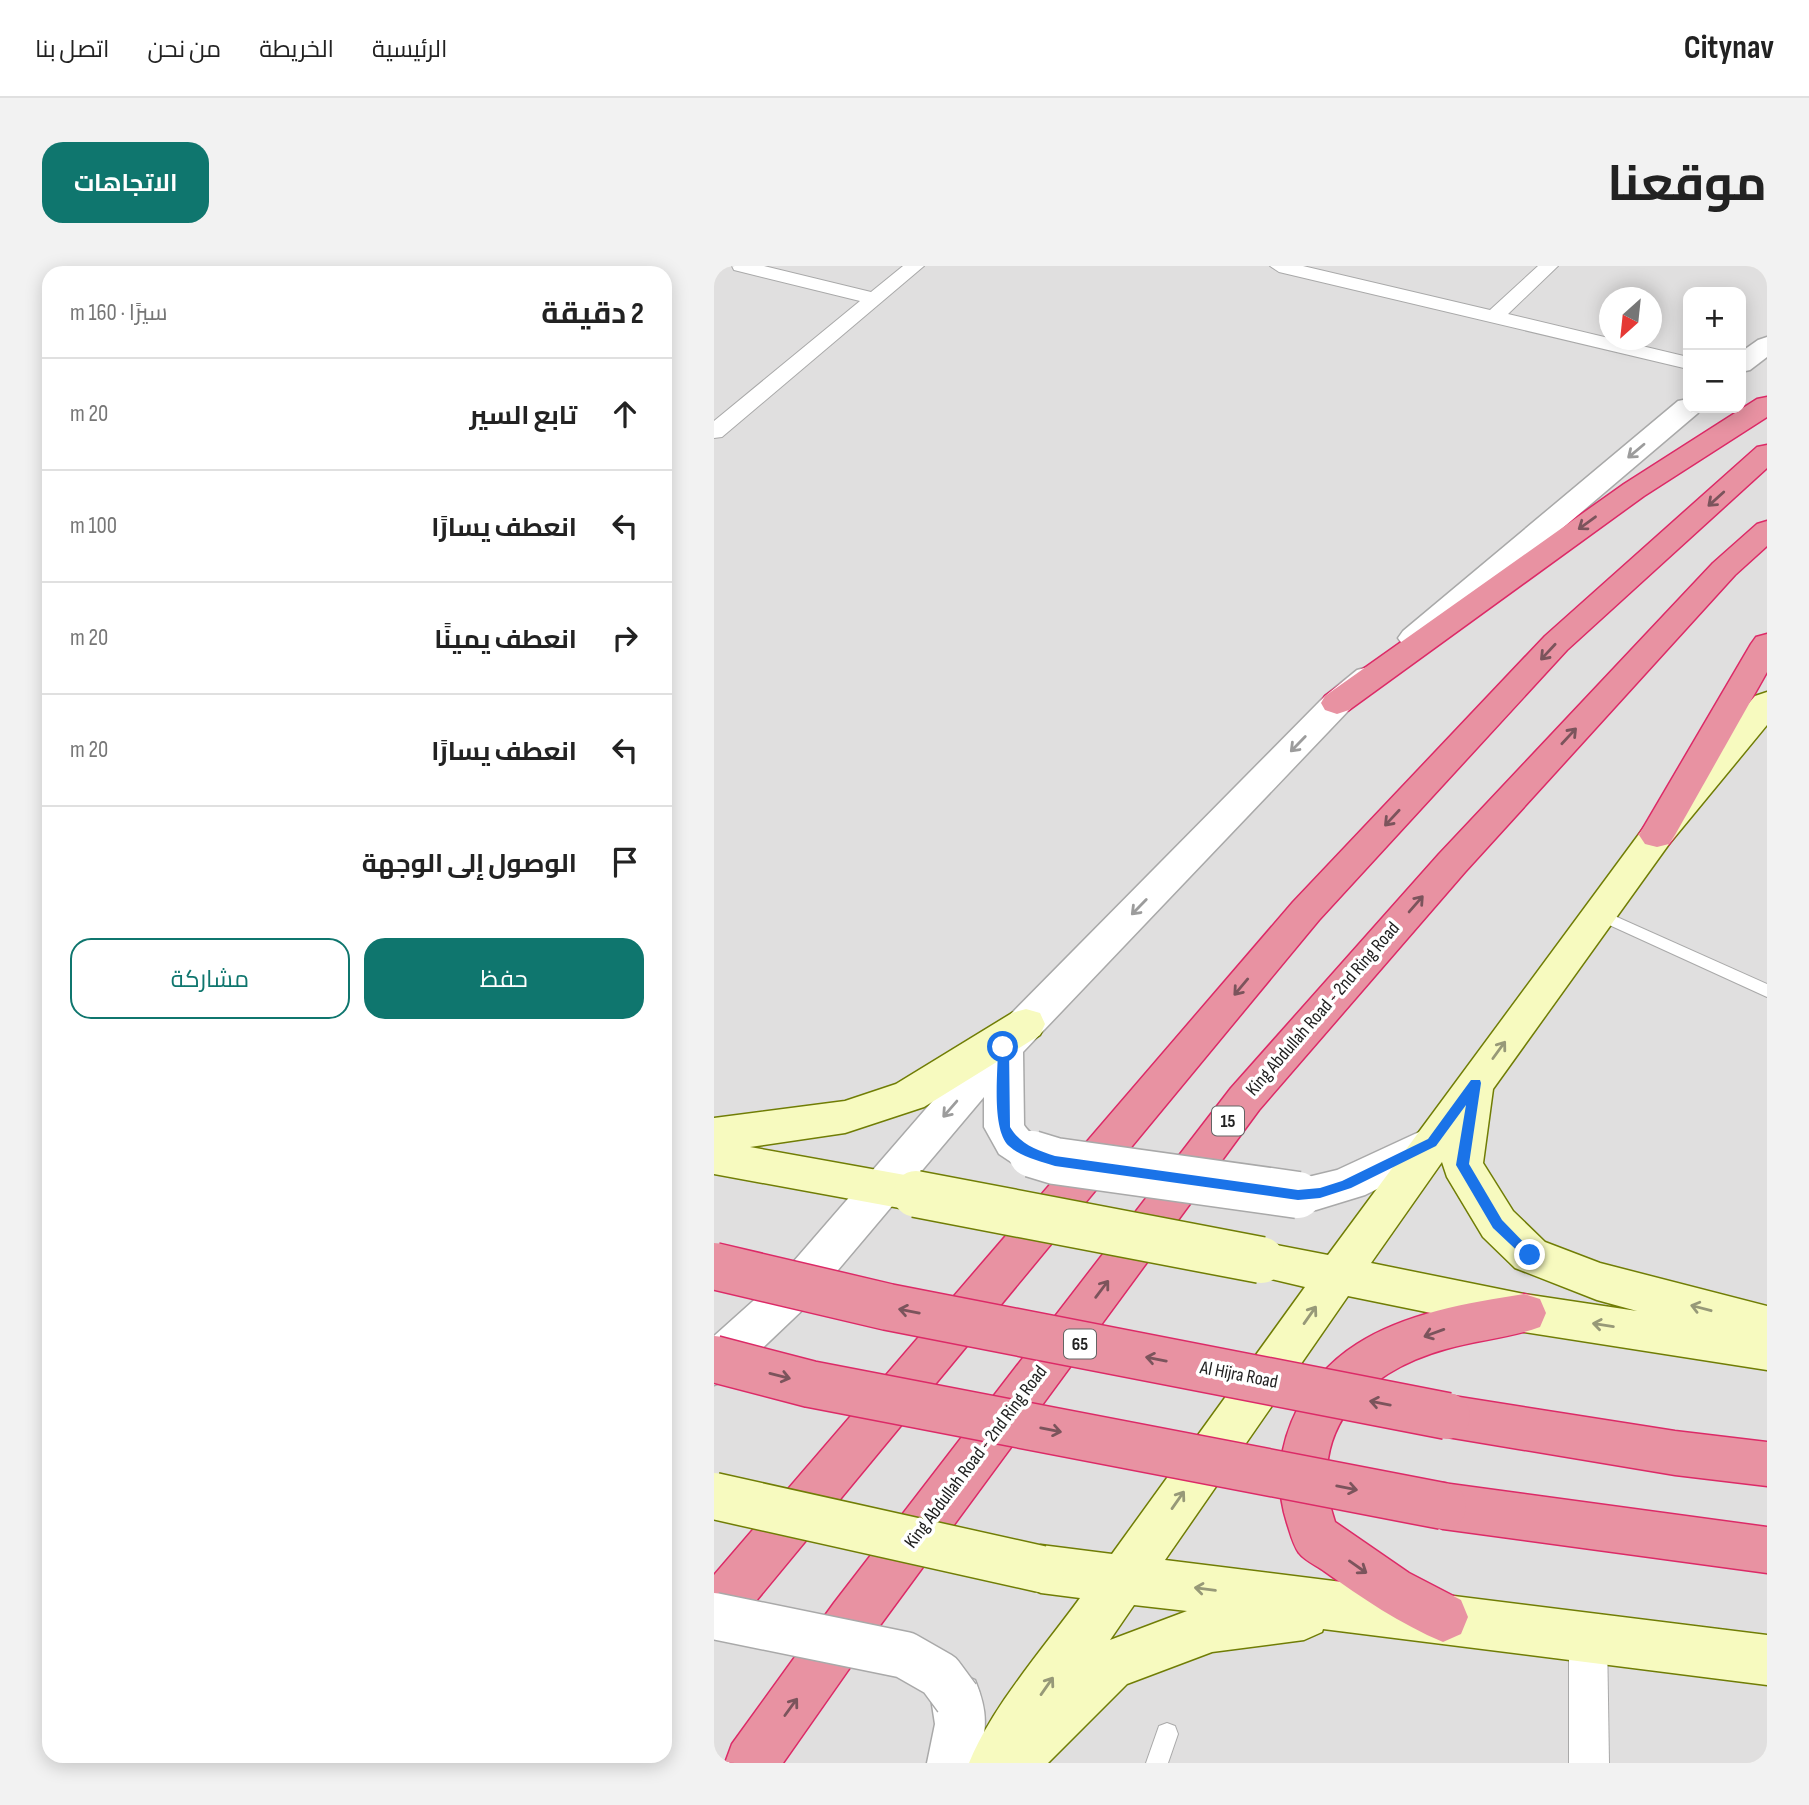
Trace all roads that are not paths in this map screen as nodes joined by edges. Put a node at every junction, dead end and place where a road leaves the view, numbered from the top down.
1 (741, 266) edge
2 (915, 266) edge
3 (1279, 266) edge
4 (1549, 266) edge
5 (874, 299) junction
6 (1495, 316) junction
7 (1767, 345) edge
8 (1746, 360) edge
9 (1683, 362) edge
10 (1767, 405) edge
11 (1683, 411) edge
12 (714, 432) edge
13 (1767, 453) edge
14 (1767, 530) edge
15 (1767, 644) edge
16 (1337, 703) junction
17 (1767, 703) edge
18 (1657, 835) junction
19 (1599, 915) junction
20 (1767, 991) edge
21 (1015, 1036) junction
22 (1475, 1083) junction
23 (714, 1135) edge
24 (1432, 1143) junction
25 (714, 1157) edge
26 (899, 1191) junction
27 (714, 1266) edge
28 (1337, 1276) junction
29 (1524, 1313) junction
30 (1767, 1326) edge
31 (1767, 1350) edge
32 (714, 1359) edge
33 (714, 1365) edge
34 (1767, 1464) edge
35 (714, 1496) edge
36 (1767, 1550) edge
37 (1122, 1579) junction
38 (1361, 1608) junction
39 (714, 1614) edge
40 (1443, 1618) junction
41 (1588, 1636) junction
42 (1767, 1660) edge
43 (1167, 1734) dead end
44 (751, 1763) edge
45 (953, 1763) edge
46 (995, 1763) edge
47 (1011, 1763) edge
48 (1157, 1763) edge
49 (1589, 1763) edge

1 - 5 street
2 - 5 street
3 - 6 street
4 - 6 street
5 - 12 street
6 - 9 street
7 - 8 street
10 -> 16 highway
11 -> 16 street
13 -> 39 highway
44 -> 14 highway, King Abdullah Road - 2nd Ring Road / 15
15 - 18 highway
16 -> 21 street
17 - 18 main road
18 - 19 main road
19 - 20 lane
22 -> 19 main road
21 - 23 main road
21 - 24 street, bridge
21 -> 26 street
22 - 24 main road
30 -> 22 main road
24 - 28 main road
25 - 26 main road
26 - 28 main road, bridge
26 - 33 street
34 -> 27 highway, Al Hijra Road / 65, bridge
28 - 29 main road
37 -> 28 main road
31 -> 29 main road
29 -> 40 highway
32 -> 36 highway, bridge
35 - 37 main road, bridge
38 -> 37 main road
46 -> 37 main road
38 - 40 main road
38 - 47 main road
39 - 45 street, bridge
40 - 41 main road
41 - 42 main road
41 - 49 street
43 - 48 lane

